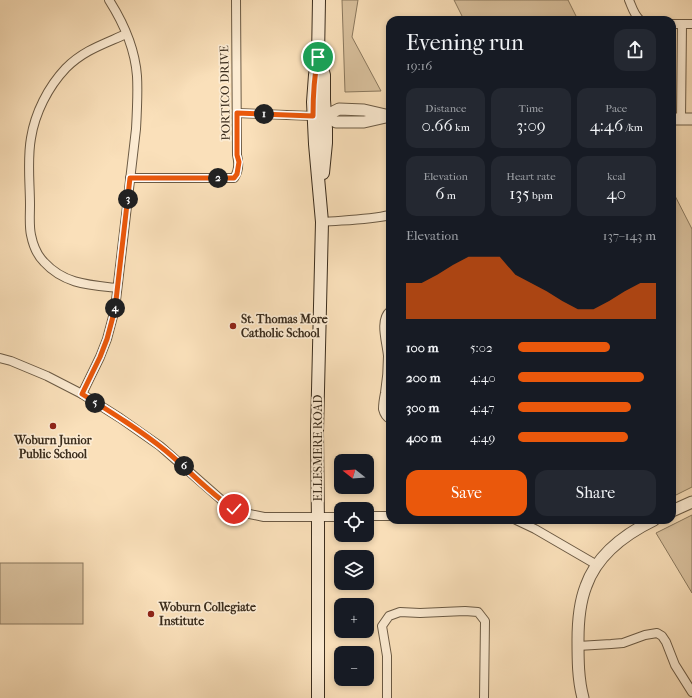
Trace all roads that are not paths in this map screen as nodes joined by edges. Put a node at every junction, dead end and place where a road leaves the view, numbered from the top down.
1 (109, 0) edge
2 (236, 0) edge
3 (319, 0) edge
4 (629, 0) edge
5 (637, 16) edge
6 (676, 24) edge
7 (682, 24) junction
8 (692, 24) edge
9 (126, 34) junction
10 (237, 113) junction
11 (386, 115) edge
12 (319, 116) junction
13 (682, 119) edge
14 (130, 178) junction
15 (386, 216) edge
16 (322, 222) junction
17 (116, 288) junction
18 (386, 316) edge
19 (386, 341) edge
20 (0, 358) edge
21 (386, 381) edge
22 (82, 394) junction
23 (386, 416) edge
24 (692, 502) edge
25 (676, 510) edge
26 (318, 516) junction
27 (374, 516) edge
28 (386, 516) edge
29 (334, 517) edge
30 (527, 524) edge
31 (646, 524) edge
32 (597, 565) junction
33 (578, 646) junction
34 (692, 692) edge
35 (318, 698) edge
36 (387, 698) edge
37 (484, 698) edge
38 (583, 698) edge

1 - 9 street
2 - 10 street, PORTICO DRIVE
3 - 12 main road, ELLESMERE ROAD
4 - 5 street
6 - 7 street
7 - 8 street
7 - 13 street
9 - 14 street
9 - 17 street
10 - 12 street
10 - 14 street, PORTICO DRIVE
11 - 12 street
12 - 16 main road, ELLESMERE ROAD
14 - 17 street
15 - 16 street
16 - 26 main road, ELLESMERE ROAD
17 - 22 street
18 - 19 street
20 - 22 street
21 - 23 street
22 - 26 street
24 - 25 street
26 - 29 street
26 - 35 main road, ELLESMERE ROAD
27 - 28 street
30 - 32 street
31 - 32 street
32 - 33 street
33 - 34 street
33 - 38 street
36 - 37 street

